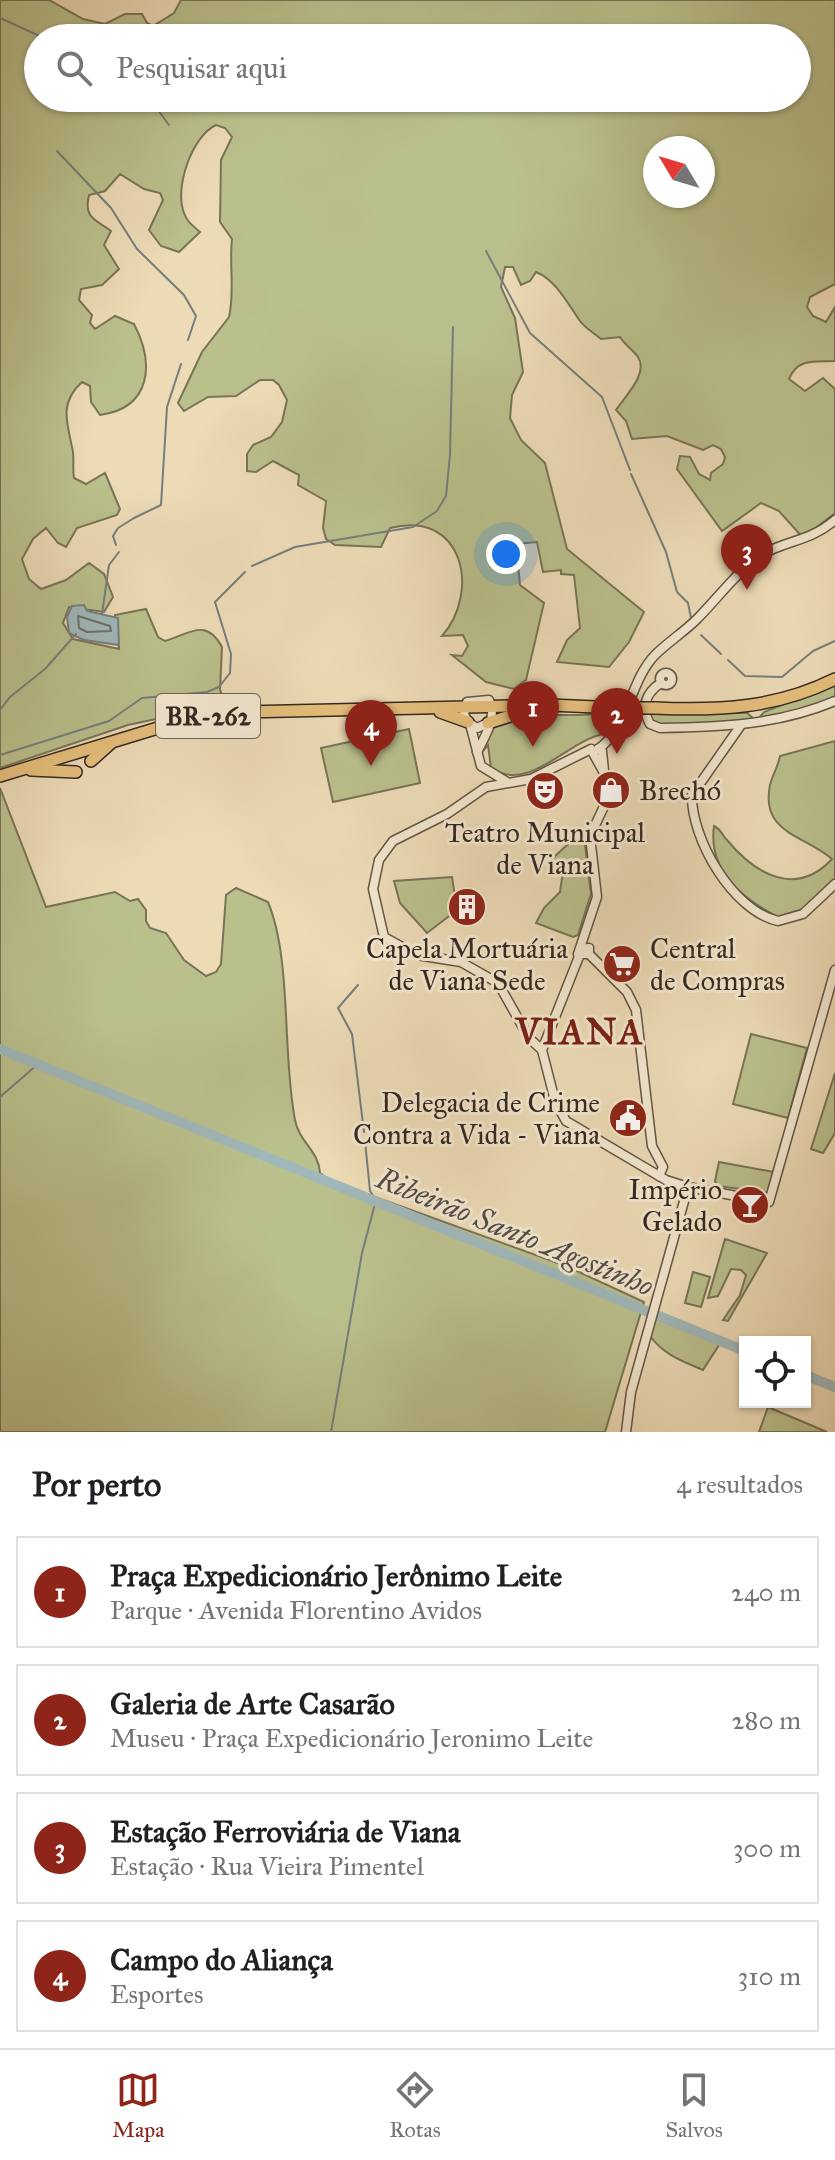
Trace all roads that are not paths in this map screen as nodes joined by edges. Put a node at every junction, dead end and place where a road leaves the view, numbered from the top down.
1 (835, 520) edge
2 (657, 653) junction
3 (835, 679) edge
4 (835, 701) edge
5 (491, 703) junction
6 (467, 704) junction
7 (550, 705) junction
8 (424, 708) junction
9 (469, 723) junction
10 (488, 723) junction
11 (741, 725) junction
12 (114, 740) junction
13 (594, 748) junction
14 (477, 752) junction
15 (91, 761) dead end
16 (14, 771) junction
17 (487, 771) junction
18 (76, 772) dead end
19 (0, 776) edge
20 (512, 783) junction
21 (467, 799) junction
22 (835, 884) edge
23 (588, 923) junction
24 (585, 952) junction
25 (575, 966) junction
26 (835, 970) edge
27 (542, 1050) junction
28 (659, 1176) junction
29 (688, 1187) junction
30 (626, 1432) edge

1 - 2 street
2 - 11 street
2 - 13 street
3 - 7 highway, bridge
4 - 11 street
5 - 6 highway
5 - 7 highway
5 - 10 street
6 - 8 highway
6 - 9 street
7 - 10 highway
8 - 9 highway
8 - 12 highway, BR-262
9 - 10 street
9 - 14 street
10 - 14 street
11 - 22 street
12 - 15 highway
12 - 16 highway, BR-262
13 - 20 street
13 - 23 street
14 - 17 street
16 - 18 highway
16 - 19 highway, BR-262
17 - 20 street
17 - 21 street
20 - 21 street
21 - 27 street
23 - 24 street
23 - 25 street
24 - 25 street
24 - 28 street
25 - 27 street
26 - 29 street
27 - 28 street
28 - 29 street
29 - 30 street

